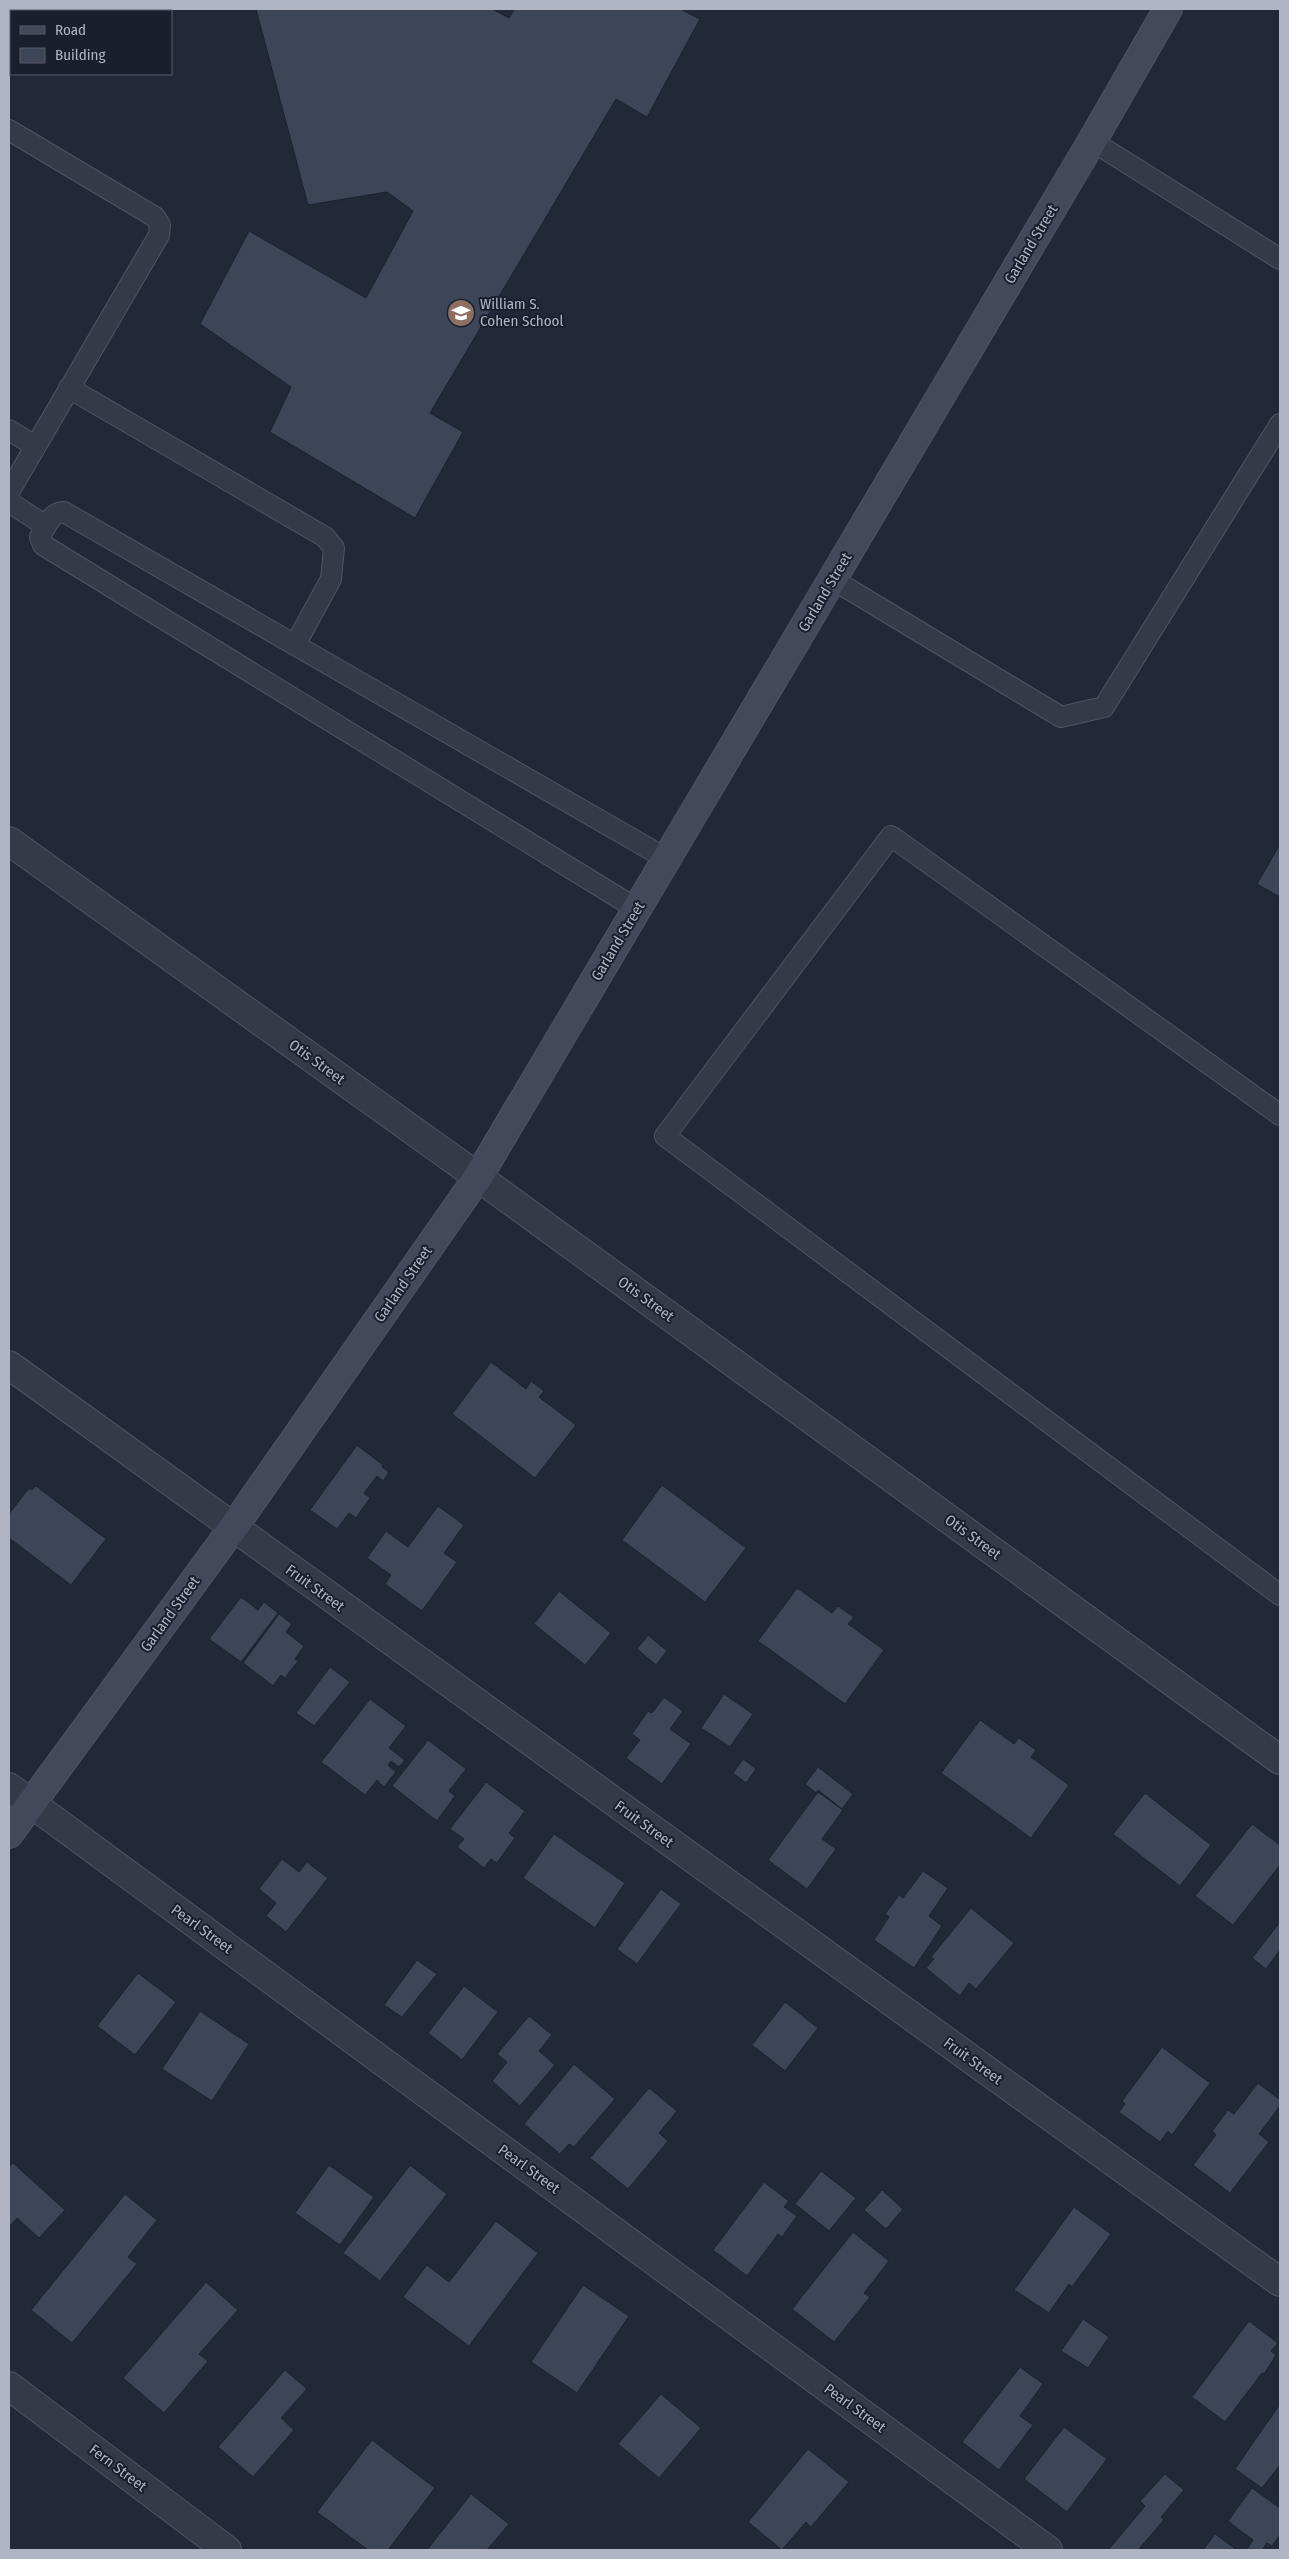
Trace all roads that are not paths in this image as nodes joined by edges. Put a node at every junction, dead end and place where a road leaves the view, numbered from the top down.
1 (1168, 9) edge
2 (9, 130) edge
3 (1092, 141) junction
4 (1280, 259) edge
5 (69, 388) junction
6 (1280, 424) edge
7 (9, 430) edge
8 (35, 446) junction
9 (9, 492) edge
10 (9, 499) edge
11 (46, 526) junction
12 (832, 579) junction
13 (295, 644) junction
14 (9, 841) edge
15 (667, 859) junction
16 (637, 909) junction
17 (1280, 1115) edge
18 (478, 1177) junction
19 (9, 1365) edge
20 (233, 1528) junction
21 (1280, 1595) edge
22 (1280, 1760) edge
23 (9, 1787) edge
24 (31, 1804) junction
25 (9, 1834) edge
26 (1280, 2282) edge
27 (9, 2386) edge
28 (227, 2550) edge
29 (1048, 2550) edge

1 - 3 street, Garland Street
2 - 5 lane
3 - 4 lane
3 - 12 street, Garland Street
5 - 8 lane
5 - 13 lane
6 - 12 lane
7 - 8 lane
8 - 9 lane
10 - 11 lane
11 - 13 lane
11 - 16 lane
12 - 15 street, Garland Street
13 - 15 lane
14 - 18 street, Otis Street
15 - 16 street, Garland Street
16 - 18 street, Garland Street
17 - 21 lane
18 - 20 street, Garland Street
18 - 22 street, Otis Street
19 - 20 street, Fruit Street
20 - 24 street, Garland Street
20 - 26 street, Fruit Street
23 - 24 street, Pearl Street
24 - 25 street, Garland Street
24 - 29 street, Pearl Street
27 - 28 street, Fern Street

